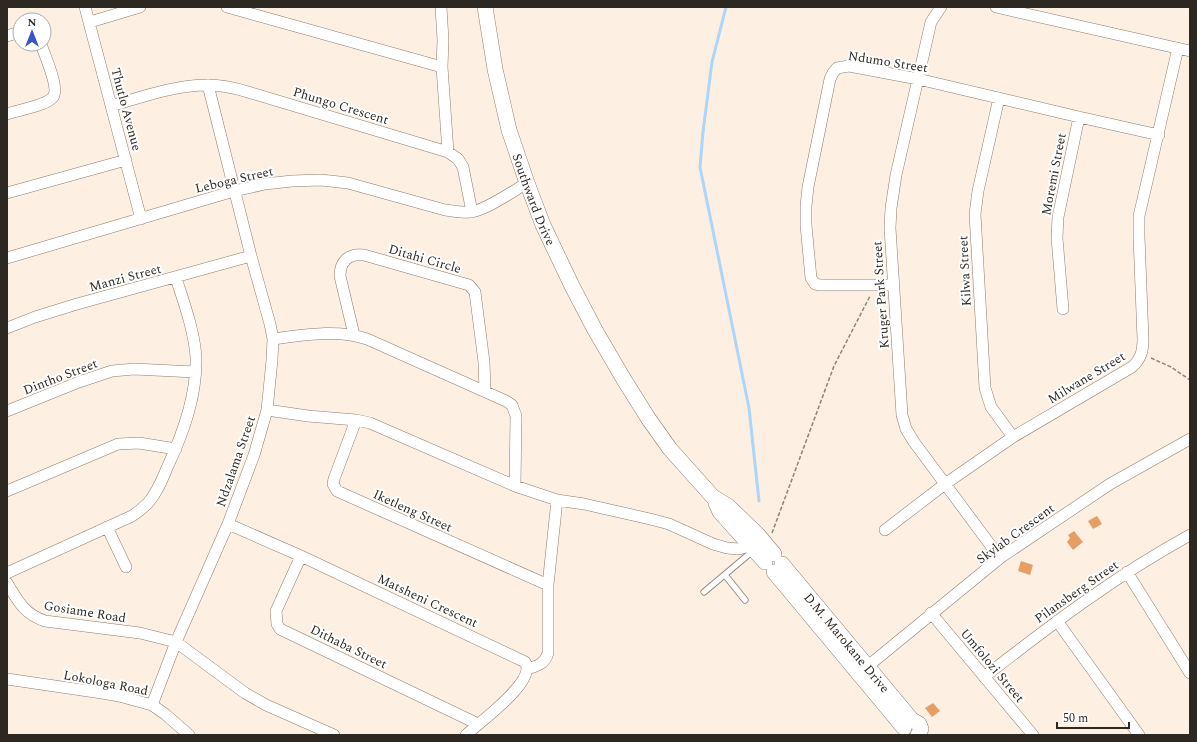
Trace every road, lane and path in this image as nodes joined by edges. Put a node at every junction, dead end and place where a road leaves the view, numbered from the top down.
1 (85, 7) edge
2 (140, 7) edge
3 (227, 7) edge
4 (441, 7) edge
5 (485, 7) edge
6 (941, 7) edge
7 (996, 7) edge
8 (90, 22) junction
9 (1178, 48) junction
10 (1190, 50) edge
11 (44, 52) edge
12 (442, 67) junction
13 (918, 79) junction
14 (208, 85) junction
15 (999, 98) junction
16 (111, 106) junction
17 (7, 114) edge
18 (1079, 117) junction
19 (1159, 134) junction
20 (448, 152) junction
21 (126, 160) junction
22 (527, 183) junction
23 (234, 191) junction
24 (7, 193) edge
25 (472, 212) junction
26 (141, 219) junction
27 (251, 256) junction
28 (7, 258) edge
29 (176, 278) junction
30 (894, 285) junction
31 (875, 286) junction
32 (1063, 309) dead end
33 (7, 328) edge
34 (354, 335) junction
35 (273, 339) junction
36 (1142, 354) junction
37 (195, 372) junction
38 (622, 378) joint
39 (1190, 380) edge
40 (485, 391) junction
41 (266, 410) junction
42 (7, 411) edge
43 (356, 420) junction
44 (1013, 437) junction
45 (1190, 439) edge
46 (176, 449) junction
47 (945, 484) junction
48 (515, 486) junction
49 (7, 491) edge
50 (557, 500) junction
51 (228, 524) junction
52 (107, 527) junction
53 (885, 530) dead end
54 (1190, 535) edge
55 (301, 556) junction
56 (767, 556) junction
57 (1000, 558) junction
58 (126, 566) dead end
59 (1127, 572) junction
60 (7, 573) edge
61 (725, 575) junction
62 (7, 583) edge
63 (548, 585) junction
64 (704, 592) dead end
65 (745, 600) dead end
66 (931, 613) junction
67 (1057, 620) junction
68 (176, 642) junction
69 (868, 666) junction
70 (527, 669) junction
71 (1190, 673) edge
72 (984, 676) junction
73 (7, 679) edge
74 (152, 705) junction
75 (478, 724) junction
76 (914, 731) edge
77 (190, 735) edge
78 (334, 735) edge
79 (466, 735) edge
80 (1033, 735) edge
81 (1139, 735) edge

1 - 8 street, Thutlo Avenue
2 - 8 street
3 - 12 street
4 - 12 street
5 - 22 main road, Southward Drive
6 - 13 street, Kruger Park Street
7 - 9 street
8 - 16 street, Thutlo Avenue
9 - 10 street
9 - 19 street, Milwane Street
11 - 17 street
12 - 20 street
13 - 15 street, Ndumo Street
13 - 30 street, Kruger Park Street
13 - 31 street, Ndumo Street
14 - 16 street, Phungo Crescent
14 - 20 street, Phungo Crescent
14 - 23 street
15 - 18 street, Ndumo Street
15 - 44 street, Kilwa Street
16 - 21 street, Thutlo Avenue
18 - 19 street, Ndumo Street
18 - 32 street, Moremi Street
19 - 36 street, Milwane Street
20 - 25 street, Phungo Crescent
21 - 24 street
21 - 26 street, Thutlo Avenue
22 - 25 street
22 - 38 main road, Southward Drive
23 - 25 street, Leboga Street
23 - 26 street, Leboga Street
23 - 27 street, Ndzalama Street
26 - 28 street, Leboga Street
27 - 29 street, Manzi Street
27 - 35 street, Ndzalama Street
29 - 33 street, Manzi Street
29 - 37 street
30 - 31 street, Ndumo Street
30 - 47 street, Kruger Park Street
31 - 56 path
34 - 35 street
34 - 40 street
34 - 40 street, Ditahi Circle
35 - 41 street, Ndzalama Street
36 - 39 path
36 - 44 street, Milwane Street
37 - 42 street, Dintho Street
37 - 46 street
38 - 56 main road, D.M. Marokane Drive
40 - 48 street
41 - 43 street
41 - 51 street, Ndzalama Street
43 - 48 street
43 - 63 street, Iketleng Street
44 - 47 street, Milwane Street
45 - 57 street, Skylab Crescent
46 - 49 street
46 - 52 street
47 - 53 street, Milwane Street
47 - 57 street, Kruger Park Street
48 - 50 street
50 - 56 street
50 - 63 street
51 - 55 street, Matsheni Crescent
51 - 68 street, Ndzalama Street
52 - 58 street
52 - 60 street
54 - 59 street, Pilansberg Street
55 - 70 street, Matsheni Crescent
55 - 75 street, Dithaba Street
56 - 61 lane
56 - 69 main road, D.M. Marokane Drive
56 - 76 main road, D.M. Marokane Drive
57 - 66 street, Skylab Crescent
59 - 67 street, Pilansberg Street
59 - 71 street
61 - 64 lane
61 - 65 lane
62 - 68 street, Gosiame Road
63 - 70 street
66 - 69 street, Skylab Crescent
66 - 72 street, Umfolozi Street
67 - 72 street, Pilansberg Street
67 - 81 street
68 - 74 street, Ndzalama Street
68 - 78 street
69 - 76 main road, D.M. Marokane Drive
70 - 75 street
72 - 80 street, Umfolozi Street
73 - 74 street, Lokologa Road
74 - 77 street, Lokologa Road
75 - 79 street

